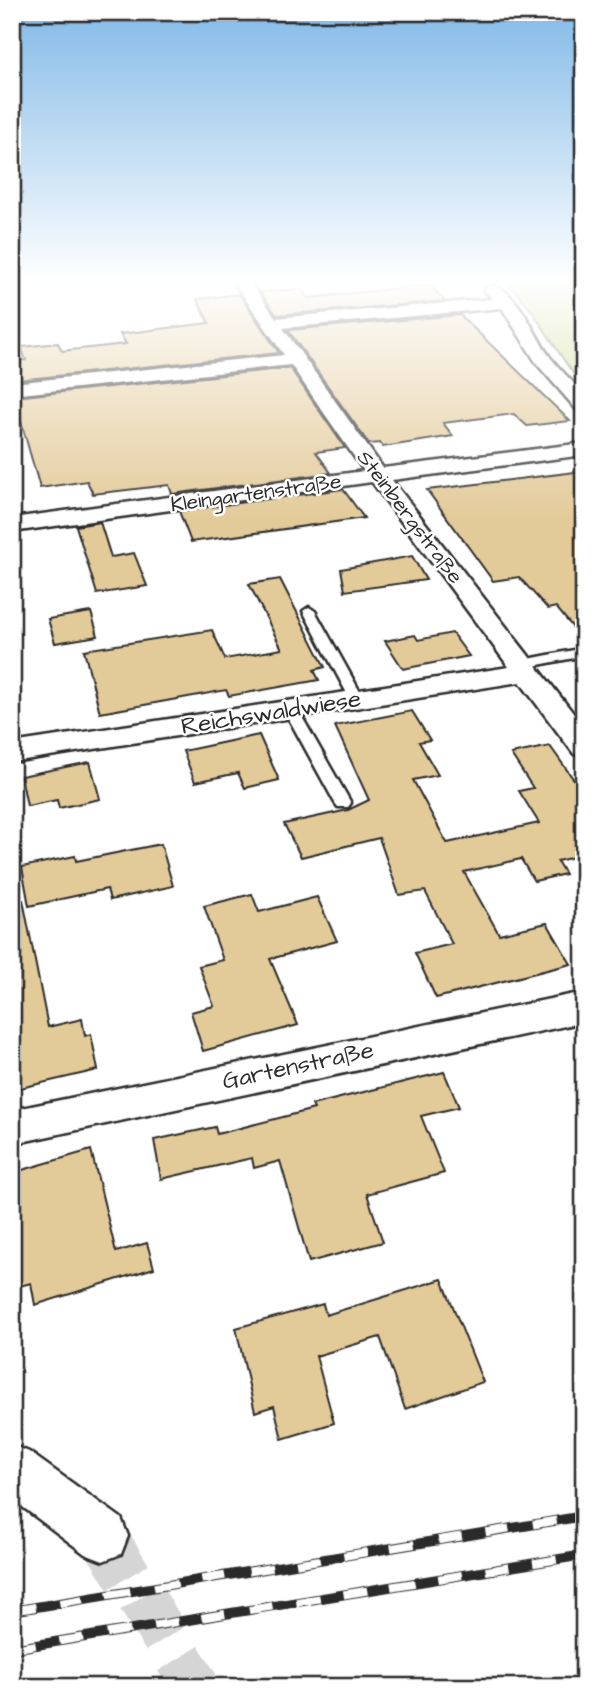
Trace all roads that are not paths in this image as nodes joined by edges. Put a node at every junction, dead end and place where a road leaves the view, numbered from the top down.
1 (273, 361) edge
2 (297, 361) edge
3 (544, 361) edge
4 (12, 389) edge
5 (584, 406) edge
6 (584, 449) edge
7 (378, 476) junction
8 (12, 525) edge
9 (309, 611) dead end
10 (584, 652) edge
11 (526, 668) junction
12 (357, 699) junction
13 (290, 710) junction
14 (584, 747) edge
15 (12, 753) edge
16 (343, 803) dead end
17 (584, 1007) edge
18 (12, 1128) edge
19 (12, 1469) edge
20 (103, 1536) tunnel mouth

1 - 4 street
2 - 7 street, Steinbergstraße
3 - 5 street
6 - 7 street, Kleingartenstraße
7 - 8 street, Kleingartenstraße
7 - 11 street, Steinbergstraße
9 - 12 lane
10 - 11 lane
11 - 12 street, Reichswaldwiese
11 - 14 street, Steinbergstraße
12 - 13 street, Reichswaldwiese
13 - 15 street, Reichswaldwiese
13 - 16 lane
17 - 18 street, Gartenstraße
19 - 20 street

